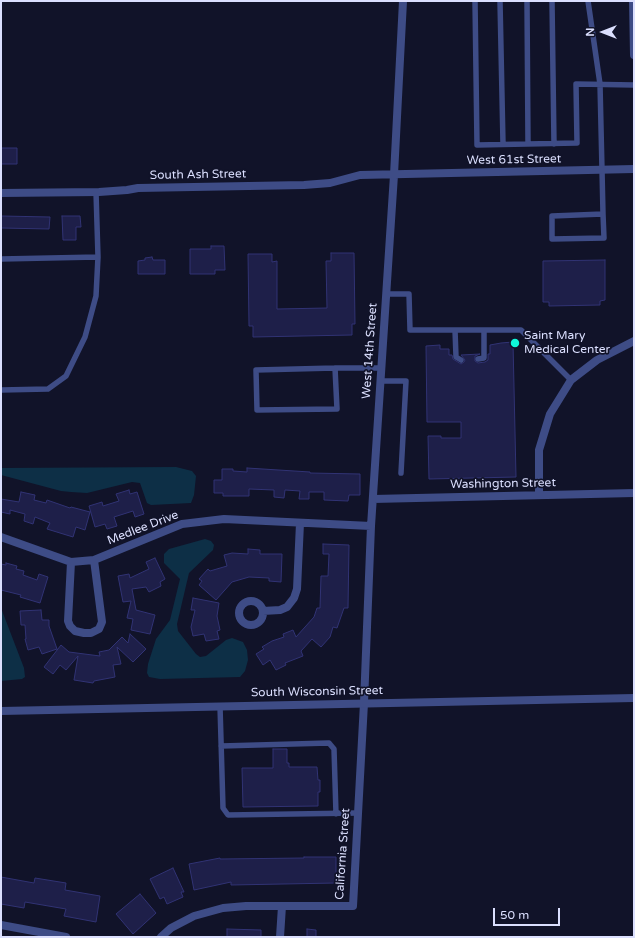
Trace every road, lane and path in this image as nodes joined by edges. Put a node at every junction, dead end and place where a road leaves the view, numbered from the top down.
1 (403, 1) edge
2 (475, 1) edge
3 (500, 1) edge
4 (526, 1) edge
5 (552, 1) edge
6 (588, 1) edge
7 (633, 1) edge
8 (634, 55) edge
9 (600, 84) junction
10 (634, 85) edge
11 (503, 144) junction
12 (528, 144) junction
13 (554, 144) junction
14 (634, 169) edge
15 (602, 170) junction
16 (394, 175) junction
17 (96, 192) junction
18 (1, 193) edge
19 (603, 214) junction
20 (98, 257) junction
21 (1, 259) edge
22 (386, 294) junction
23 (455, 330) junction
24 (484, 330) junction
25 (634, 341) edge
26 (461, 360) dead end
27 (478, 360) dead end
28 (335, 368) junction
29 (381, 368) junction
30 (571, 380) junction
31 (380, 381) junction
32 (1, 390) edge
33 (401, 473) dead end
34 (634, 493) edge
35 (539, 495) junction
36 (373, 499) junction
37 (300, 523) junction
38 (371, 526) junction
39 (1, 537) edge
40 (94, 560) junction
41 (71, 562) junction
42 (263, 611) dead end
43 (634, 698) edge
44 (364, 703) junction
45 (220, 706) junction
46 (1, 711) edge
47 (221, 746) junction
48 (358, 813) junction
49 (336, 814) junction
50 (282, 906) junction
51 (1, 925) edge
52 (66, 937) edge
53 (162, 937) edge
54 (280, 937) edge

1 - 16 street, West 14th Street
2 - 11 lane
3 - 11 lane
4 - 12 lane
5 - 13 lane
6 - 9 lane
7 - 8 street
9 - 10 lane
9 - 13 lane
9 - 15 lane
11 - 12 lane
12 - 13 lane
14 - 15 street, West 61st Street
15 - 16 street, West 61st Street
15 - 19 lane
16 - 17 street, South Ash Street
16 - 22 street, West 14th Street
17 - 18 street, South Ash Street
17 - 20 lane
19 - 19 lane
20 - 21 lane
20 - 32 lane
22 - 23 lane
22 - 29 street, West 14th Street
23 - 24 lane
23 - 26 lane
24 - 27 lane
24 - 30 lane
25 - 30 street
28 - 28 lane
28 - 29 lane
29 - 31 street, West 14th Street
30 - 35 street
31 - 33 lane
31 - 36 street, West 14th Street
34 - 35 street, Washington Street
35 - 36 street, Washington Street
36 - 38 street, West 14th Street
37 - 38 street, Medlee Drive
37 - 40 street, Medlee Drive
37 - 42 street
38 - 44 street, West 14th Street
39 - 41 street, Medlee Drive
40 - 41 street, Medlee Drive
40 - 41 street
43 - 44 street, South Wisconsin Street
44 - 45 street, South Wisconsin Street
44 - 48 street, California Street
45 - 46 street, South Wisconsin Street
45 - 47 lane
47 - 49 lane
47 - 49 lane
48 - 49 lane
48 - 50 street, California Street
50 - 53 street, California Street
50 - 54 street
51 - 52 street

